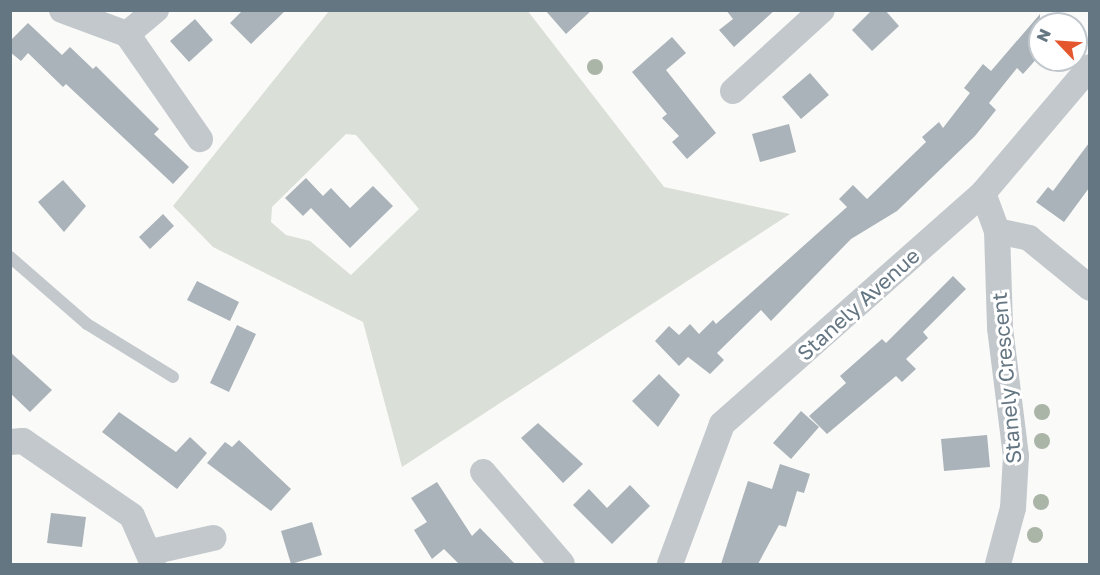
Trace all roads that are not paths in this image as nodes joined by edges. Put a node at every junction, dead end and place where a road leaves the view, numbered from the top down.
1 (62, 10) edge
2 (156, 10) edge
3 (822, 10) edge
4 (127, 34) junction
5 (1089, 67) edge
6 (733, 91) dead end
7 (200, 139) dead end
8 (983, 193) junction
9 (997, 231) junction
10 (10, 257) edge
11 (1089, 288) edge
12 (173, 377) dead end
13 (10, 442) edge
14 (483, 472) dead end
15 (213, 538) dead end
16 (152, 558) edge
17 (562, 564) edge
18 (670, 564) edge
19 (998, 564) edge

1 - 4 street
2 - 4 street
3 - 6 street
4 - 7 street
5 - 8 street, Stanely Avenue
8 - 9 street, Stanely Crescent
8 - 18 street, Stanely Avenue
9 - 11 street
9 - 19 street, Stanely Crescent
10 - 12 lane
13 - 16 street
14 - 17 street
15 - 16 street

